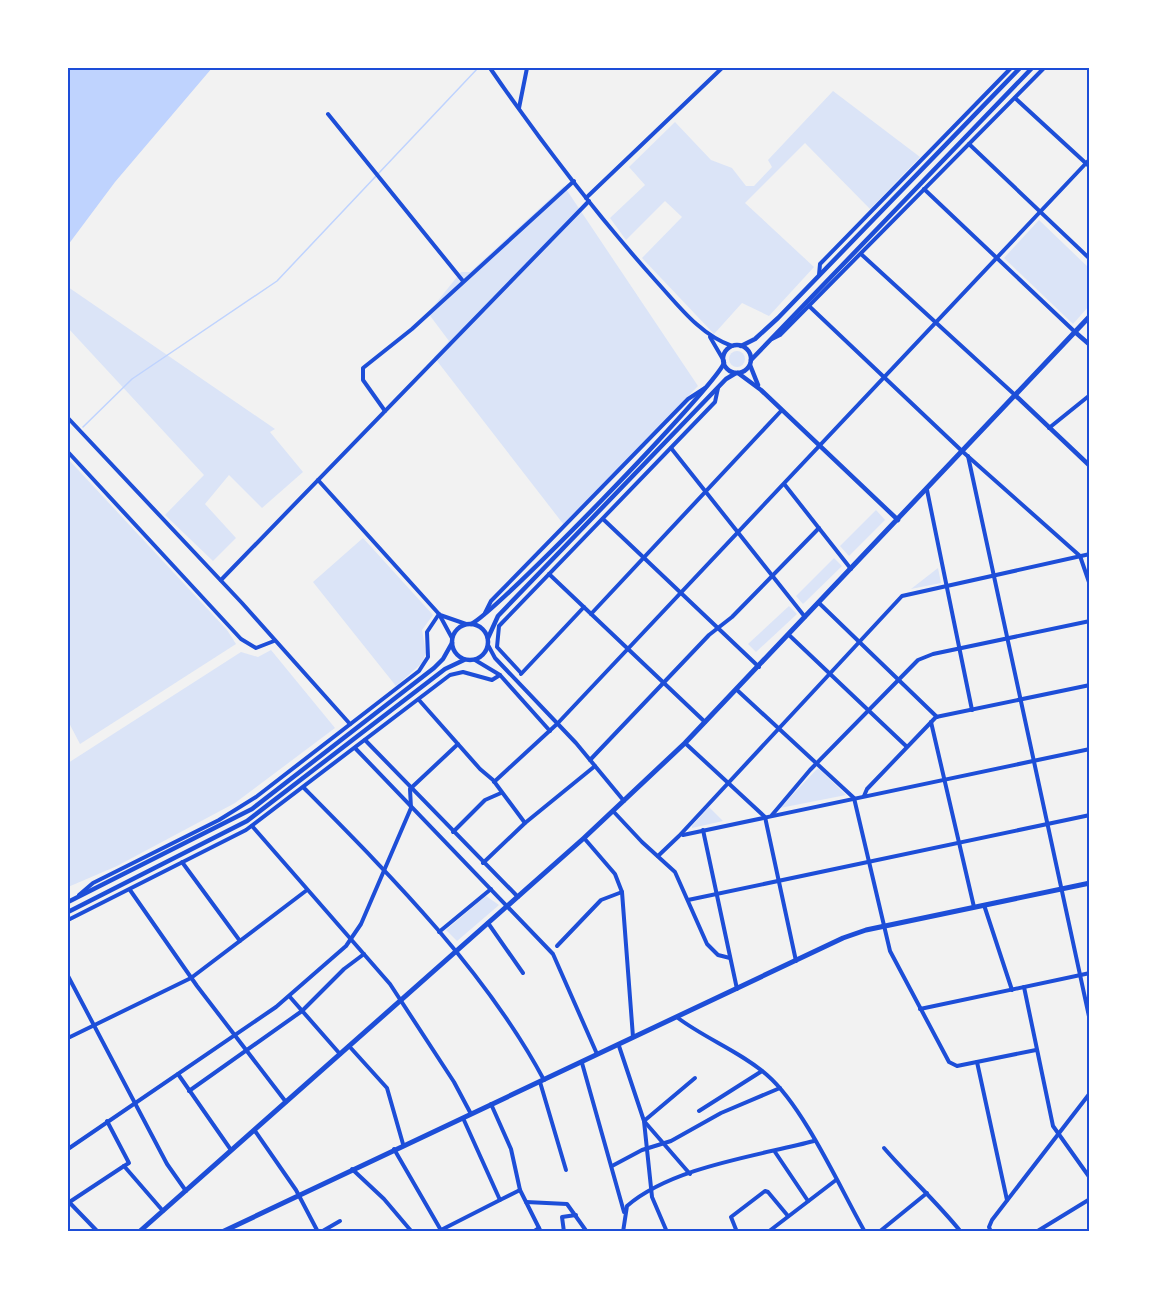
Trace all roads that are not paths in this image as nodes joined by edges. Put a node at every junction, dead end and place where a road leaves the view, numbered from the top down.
1 (491, 68) edge
2 (527, 68) edge
3 (722, 68) edge
4 (1011, 68) edge
5 (1020, 68) edge
6 (1032, 68) edge
7 (1044, 68) edge
8 (1015, 98) junction
9 (519, 109) junction
10 (328, 114) dead end
11 (969, 144) junction
12 (1089, 159) edge
13 (1085, 163) junction
14 (1089, 167) edge
15 (574, 181) junction
16 (924, 189) junction
17 (587, 200) junction
18 (1040, 212) junction
19 (861, 254) junction
20 (997, 258) junction
21 (1089, 260) edge
22 (819, 276) junction
23 (463, 280) junction
24 (809, 306) junction
25 (1089, 316) edge
26 (936, 322) junction
27 (706, 332) junction
28 (1075, 332) junction
29 (768, 340) junction
30 (1089, 345) edge
31 (732, 346) junction
32 (741, 346) junction
33 (724, 362) junction
34 (751, 362) junction
35 (737, 373) junction
36 (884, 377) junction
37 (718, 388) junction
38 (761, 390) junction
39 (1089, 394) edge
40 (1016, 396) junction
41 (385, 411) junction
42 (781, 411) junction
43 (68, 418) edge
44 (1049, 428) junction
45 (671, 448) junction
46 (819, 448) junction
47 (68, 452) edge
48 (965, 454) junction
49 (1089, 466) edge
50 (318, 480) junction
51 (785, 485) junction
52 (927, 490) junction
53 (705, 491) junction
54 (603, 519) junction
55 (898, 520) junction
56 (819, 528) junction
57 (739, 534) junction
58 (1089, 554) edge
59 (1080, 556) junction
60 (643, 557) junction
61 (851, 569) junction
62 (549, 574) junction
63 (994, 576) junction
64 (772, 577) junction
65 (221, 580) junction
66 (1089, 585) edge
67 (946, 586) junction
68 (681, 593) junction
69 (819, 603) junction
70 (584, 607) junction
71 (439, 614) junction
72 (591, 614) junction
73 (806, 617) junction
74 (1089, 621) edge
75 (469, 624) junction
76 (718, 628) junction
77 (789, 635) junction
78 (488, 638) junction
79 (1007, 638) junction
80 (274, 641) junction
81 (452, 641) junction
82 (860, 642) junction
83 (488, 645) junction
84 (627, 649) junction
85 (959, 649) junction
86 (464, 660) junction
87 (475, 660) junction
88 (759, 667) junction
89 (521, 673) junction
90 (830, 674) junction
91 (500, 675) junction
92 (516, 679) junction
93 (898, 679) junction
94 (663, 683) junction
95 (1089, 685) edge
96 (737, 690) junction
97 (419, 700) junction
98 (1020, 700) junction
99 (869, 710) junction
100 (972, 710) junction
101 (937, 717) junction
102 (931, 721) junction
103 (705, 723) junction
104 (557, 724) junction
105 (352, 727) junction
106 (779, 729) junction
107 (550, 731) junction
108 (365, 740) junction
109 (685, 742) junction
110 (458, 744) junction
111 (906, 746) junction
112 (355, 748) junction
113 (1089, 749) edge
114 (590, 760) junction
115 (1034, 761) junction
116 (817, 764) junction
117 (595, 766) junction
118 (944, 780) junction
119 (494, 782) junction
120 (729, 783) junction
121 (304, 788) junction
122 (410, 789) junction
123 (501, 793) junction
124 (864, 796) junction
125 (854, 798) junction
126 (624, 801) junction
127 (411, 808) junction
128 (614, 811) junction
129 (1089, 815) edge
130 (771, 816) junction
131 (765, 817) junction
132 (525, 824) junction
133 (1048, 824) junction
134 (252, 826) junction
135 (703, 830) junction
136 (453, 832) junction
137 (679, 836) junction
138 (584, 838) junction
139 (959, 843) junction
140 (658, 856) junction
141 (182, 862) junction
142 (483, 862) junction
143 (868, 862) junction
144 (383, 871) junction
145 (779, 881) junction
146 (1089, 883) edge
147 (490, 889) junction
148 (1062, 889) junction
149 (130, 890) junction
150 (307, 890) junction
151 (622, 892) junction
152 (717, 894) junction
153 (518, 897) junction
154 (688, 900) junction
155 (68, 902) edge
156 (984, 905) junction
157 (507, 906) junction
158 (974, 908) junction
159 (68, 912) edge
160 (68, 921) edge
161 (488, 923) junction
162 (883, 927) junction
163 (439, 932) junction
164 (351, 940) junction
165 (240, 941) junction
166 (557, 946) dead end
167 (456, 951) junction
168 (364, 954) junction
169 (730, 958) junction
170 (796, 961) junction
171 (523, 973) dead end
172 (1089, 973) edge
173 (68, 975) edge
174 (1080, 975) junction
175 (191, 978) junction
176 (1024, 987) junction
177 (737, 990) junction
178 (1012, 990) junction
179 (290, 997) junction
180 (401, 1000) junction
181 (920, 1009) junction
182 (302, 1011) junction
183 (678, 1018) junction
184 (1089, 1021) edge
185 (94, 1025) junction
186 (235, 1036) junction
187 (68, 1038) edge
188 (633, 1039) junction
189 (349, 1046) junction
190 (619, 1046) junction
191 (1036, 1050) junction
192 (247, 1051) junction
193 (340, 1054) junction
194 (598, 1056) junction
195 (977, 1062) junction
196 (582, 1063) junction
197 (762, 1071) junction
198 (178, 1074) junction
199 (695, 1077) dead end
200 (542, 1081) junction
201 (780, 1088) junction
202 (189, 1091) junction
203 (1089, 1093) edge
204 (286, 1102) junction
205 (134, 1103) junction
206 (491, 1104) junction
207 (699, 1111) dead end
208 (471, 1114) junction
209 (462, 1118) junction
210 (107, 1121) junction
211 (644, 1121) junction
212 (255, 1131) junction
213 (1058, 1134) junction
214 (814, 1142) junction
215 (403, 1144) junction
216 (663, 1144) junction
217 (394, 1148) junction
218 (646, 1148) junction
219 (884, 1148) dead end
220 (68, 1149) edge
221 (232, 1151) junction
222 (775, 1152) junction
223 (124, 1166) junction
224 (612, 1166) junction
225 (351, 1169) junction
226 (566, 1170) dead end
227 (690, 1174) junction
228 (1089, 1178) edge
229 (836, 1180) junction
230 (520, 1190) junction
231 (186, 1191) junction
232 (651, 1191) junction
233 (927, 1193) junction
234 (298, 1194) junction
235 (1089, 1199) edge
236 (500, 1200) junction
237 (1007, 1200) junction
238 (808, 1201) junction
239 (68, 1202) edge
240 (526, 1202) junction
241 (163, 1211) junction
242 (624, 1212) junction
243 (576, 1215) junction
244 (788, 1216) junction
245 (340, 1221) dead end
246 (540, 1229) edge
247 (441, 1231) edge
248 (98, 1232) edge
249 (139, 1232) edge
250 (222, 1232) edge
251 (319, 1232) edge
252 (412, 1232) edge
253 (532, 1232) edge
254 (564, 1232) edge
255 (587, 1232) edge
256 (623, 1232) edge
257 (667, 1232) edge
258 (737, 1232) edge
259 (768, 1232) edge
260 (866, 1232) edge
261 (879, 1232) edge
262 (961, 1232) edge
263 (991, 1232) edge
264 (1036, 1232) edge

1 - 9 street
2 - 9 street
3 - 17 street
4 - 22 street
5 - 22 street
6 - 29 street
7 - 8 street
8 - 11 street
8 - 13 street
9 - 15 street
10 - 23 street
11 - 16 street
11 - 18 street
12 - 13 street
13 - 14 street
13 - 18 street
15 - 17 street
15 - 23 street
16 - 19 street
16 - 20 street
17 - 27 street
17 - 41 street
18 - 20 street
18 - 21 street
19 - 24 street
19 - 26 street
20 - 26 street
20 - 28 street
22 - 32 street
23 - 41 street
24 - 29 street
24 - 36 street
25 - 28 main road
26 - 36 street
26 - 40 street
27 - 31 street
27 - 33 street
28 - 30 street
28 - 40 main road
29 - 34 street
31 - 32 street
31 - 33 street
32 - 34 street
33 - 35 street
33 - 75 street
34 - 35 street
34 - 38 street
35 - 37 street
35 - 38 street
36 - 46 street
36 - 48 street
37 - 45 street
37 - 78 street
38 - 42 street
39 - 44 street
40 - 44 street
40 - 48 main road
41 - 50 street
42 - 46 street
42 - 53 street
43 - 65 street
44 - 49 street
45 - 53 street
45 - 54 street
46 - 51 street
46 - 55 street
47 - 80 street
48 - 52 main road
48 - 59 street
48 - 63 street
50 - 65 street
50 - 71 street
51 - 56 street
51 - 57 street
52 - 55 main road
52 - 67 street
53 - 57 street
53 - 60 street
54 - 60 street
54 - 62 street
55 - 61 main road
56 - 61 street
56 - 64 street
57 - 64 street
57 - 68 street
58 - 59 street
59 - 63 street
59 - 66 street
60 - 68 street
60 - 72 street
61 - 69 main road
62 - 70 street
62 - 89 street
63 - 67 street
63 - 79 street
64 - 73 street
64 - 76 street
65 - 80 street
67 - 82 street
67 - 85 street
68 - 76 street
68 - 84 street
69 - 73 main road
69 - 82 street
70 - 72 street
70 - 89 street
71 - 75 street
71 - 81 street
71 - 105 street
72 - 84 street
73 - 77 main road
74 - 79 street
75 - 78 street
75 - 81 street
76 - 88 street
76 - 94 street
77 - 88 main road
77 - 90 street
78 - 83 street
79 - 85 street
79 - 98 street
80 - 105 street
81 - 86 street
81 - 105 street
82 - 90 street
82 - 93 street
83 - 87 street
83 - 92 street
84 - 94 street
84 - 104 street
85 - 93 street
85 - 100 street
86 - 87 street
86 - 159 street
87 - 91 street
88 - 96 main road
89 - 92 street
90 - 99 street
90 - 106 street
91 - 97 street
91 - 107 street
92 - 104 street
93 - 99 street
93 - 101 street
94 - 103 street
94 - 114 street
95 - 98 street
96 - 103 main road
96 - 106 street
97 - 108 street
97 - 110 street
98 - 100 street
98 - 115 street
99 - 111 street
99 - 116 street
100 - 101 street
101 - 102 street
102 - 111 street
102 - 118 street
103 - 109 main road
104 - 107 street
104 - 114 street
105 - 155 street
106 - 116 street
106 - 120 street
107 - 119 street
108 - 112 street
108 - 122 street
109 - 120 street
109 - 126 main road
110 - 119 street
110 - 122 street
111 - 124 street
112 - 121 street
112 - 127 street
113 - 115 street
114 - 117 street
115 - 118 street
115 - 133 street
116 - 125 street
116 - 130 street
117 - 126 street
117 - 132 street
118 - 124 street
118 - 139 street
119 - 123 street
120 - 131 street
120 - 137 street
121 - 134 street
121 - 144 street
122 - 127 street
122 - 136 street
123 - 132 street
123 - 136 street
124 - 125 street
125 - 130 street
125 - 143 street
126 - 128 main road
127 - 144 street
127 - 147 street
128 - 138 main road
128 - 140 street
129 - 133 street
130 - 131 street
131 - 135 street
131 - 145 street
132 - 142 street
133 - 139 street
133 - 148 street
134 - 141 street
134 - 150 street
135 - 137 street
135 - 152 street
136 - 142 street
137 - 140 street
138 - 151 street
138 - 153 main road
139 - 143 street
139 - 158 street
140 - 154 street
141 - 149 street
141 - 165 street
142 - 153 street
143 - 145 street
143 - 162 street
144 - 163 street
144 - 164 street
145 - 152 street
145 - 170 street
146 - 148 main road
147 - 157 street
147 - 163 street
148 - 156 main road
148 - 174 street
149 - 160 street
149 - 175 street
150 - 164 street
150 - 165 street
151 - 166 street
151 - 188 street
152 - 154 street
152 - 169 street
153 - 157 main road
154 - 169 street
156 - 158 main road
156 - 178 street
157 - 161 main road
157 - 194 street
158 - 162 main road
161 - 167 main road
161 - 171 street
162 - 170 main road
162 - 181 street
163 - 167 street
164 - 168 street
164 - 179 street
165 - 175 street
167 - 180 main road
167 - 200 street
168 - 180 street
168 - 182 street
169 - 177 street
170 - 177 main road
172 - 174 street
173 - 185 street
174 - 176 street
174 - 184 street
175 - 185 street
175 - 186 street
176 - 178 street
176 - 191 street
177 - 183 main road
178 - 181 street
179 - 182 street
179 - 186 street
180 - 189 main road
180 - 208 street
181 - 195 street
182 - 192 street
182 - 193 street
183 - 188 main road
183 - 197 street
185 - 187 street
185 - 205 street
186 - 192 street
186 - 198 street
188 - 190 main road
189 - 193 main road
189 - 215 street
190 - 194 main road
190 - 211 street
191 - 195 street
191 - 213 street
192 - 202 street
192 - 204 street
193 - 204 main road
194 - 196 main road
195 - 237 street
196 - 200 main road
196 - 224 street
197 - 201 street
197 - 207 street
198 - 202 street
198 - 205 street
199 - 211 street
200 - 206 main road
200 - 226 street
201 - 214 street
201 - 216 street
202 - 221 street
203 - 213 street
204 - 212 main road
205 - 210 street
205 - 231 street
206 - 208 main road
206 - 230 street
208 - 209 main road
209 - 215 main road
209 - 236 street
210 - 220 street
210 - 223 street
211 - 216 street
211 - 218 street
212 - 221 main road
212 - 234 street
213 - 228 street
213 - 237 street
214 - 222 street
214 - 229 street
215 - 217 main road
216 - 218 street
216 - 227 street
217 - 225 main road
217 - 247 street
218 - 224 street
218 - 232 street
219 - 233 street
221 - 231 main road
222 - 227 street
222 - 238 street
223 - 239 street
223 - 241 street
224 - 242 street
225 - 234 main road
225 - 252 street
227 - 232 street
229 - 238 street
229 - 260 street
230 - 236 street
230 - 240 street
231 - 241 main road
232 - 242 street
232 - 257 street
233 - 261 street
233 - 262 street
234 - 250 main road
234 - 251 street
235 - 264 street
236 - 247 street
237 - 263 street
238 - 244 street
239 - 248 street
240 - 243 street
240 - 246 street
241 - 249 main road
242 - 256 street
243 - 254 street
243 - 255 street
244 - 258 street
244 - 259 street
245 - 251 street
246 - 253 street

